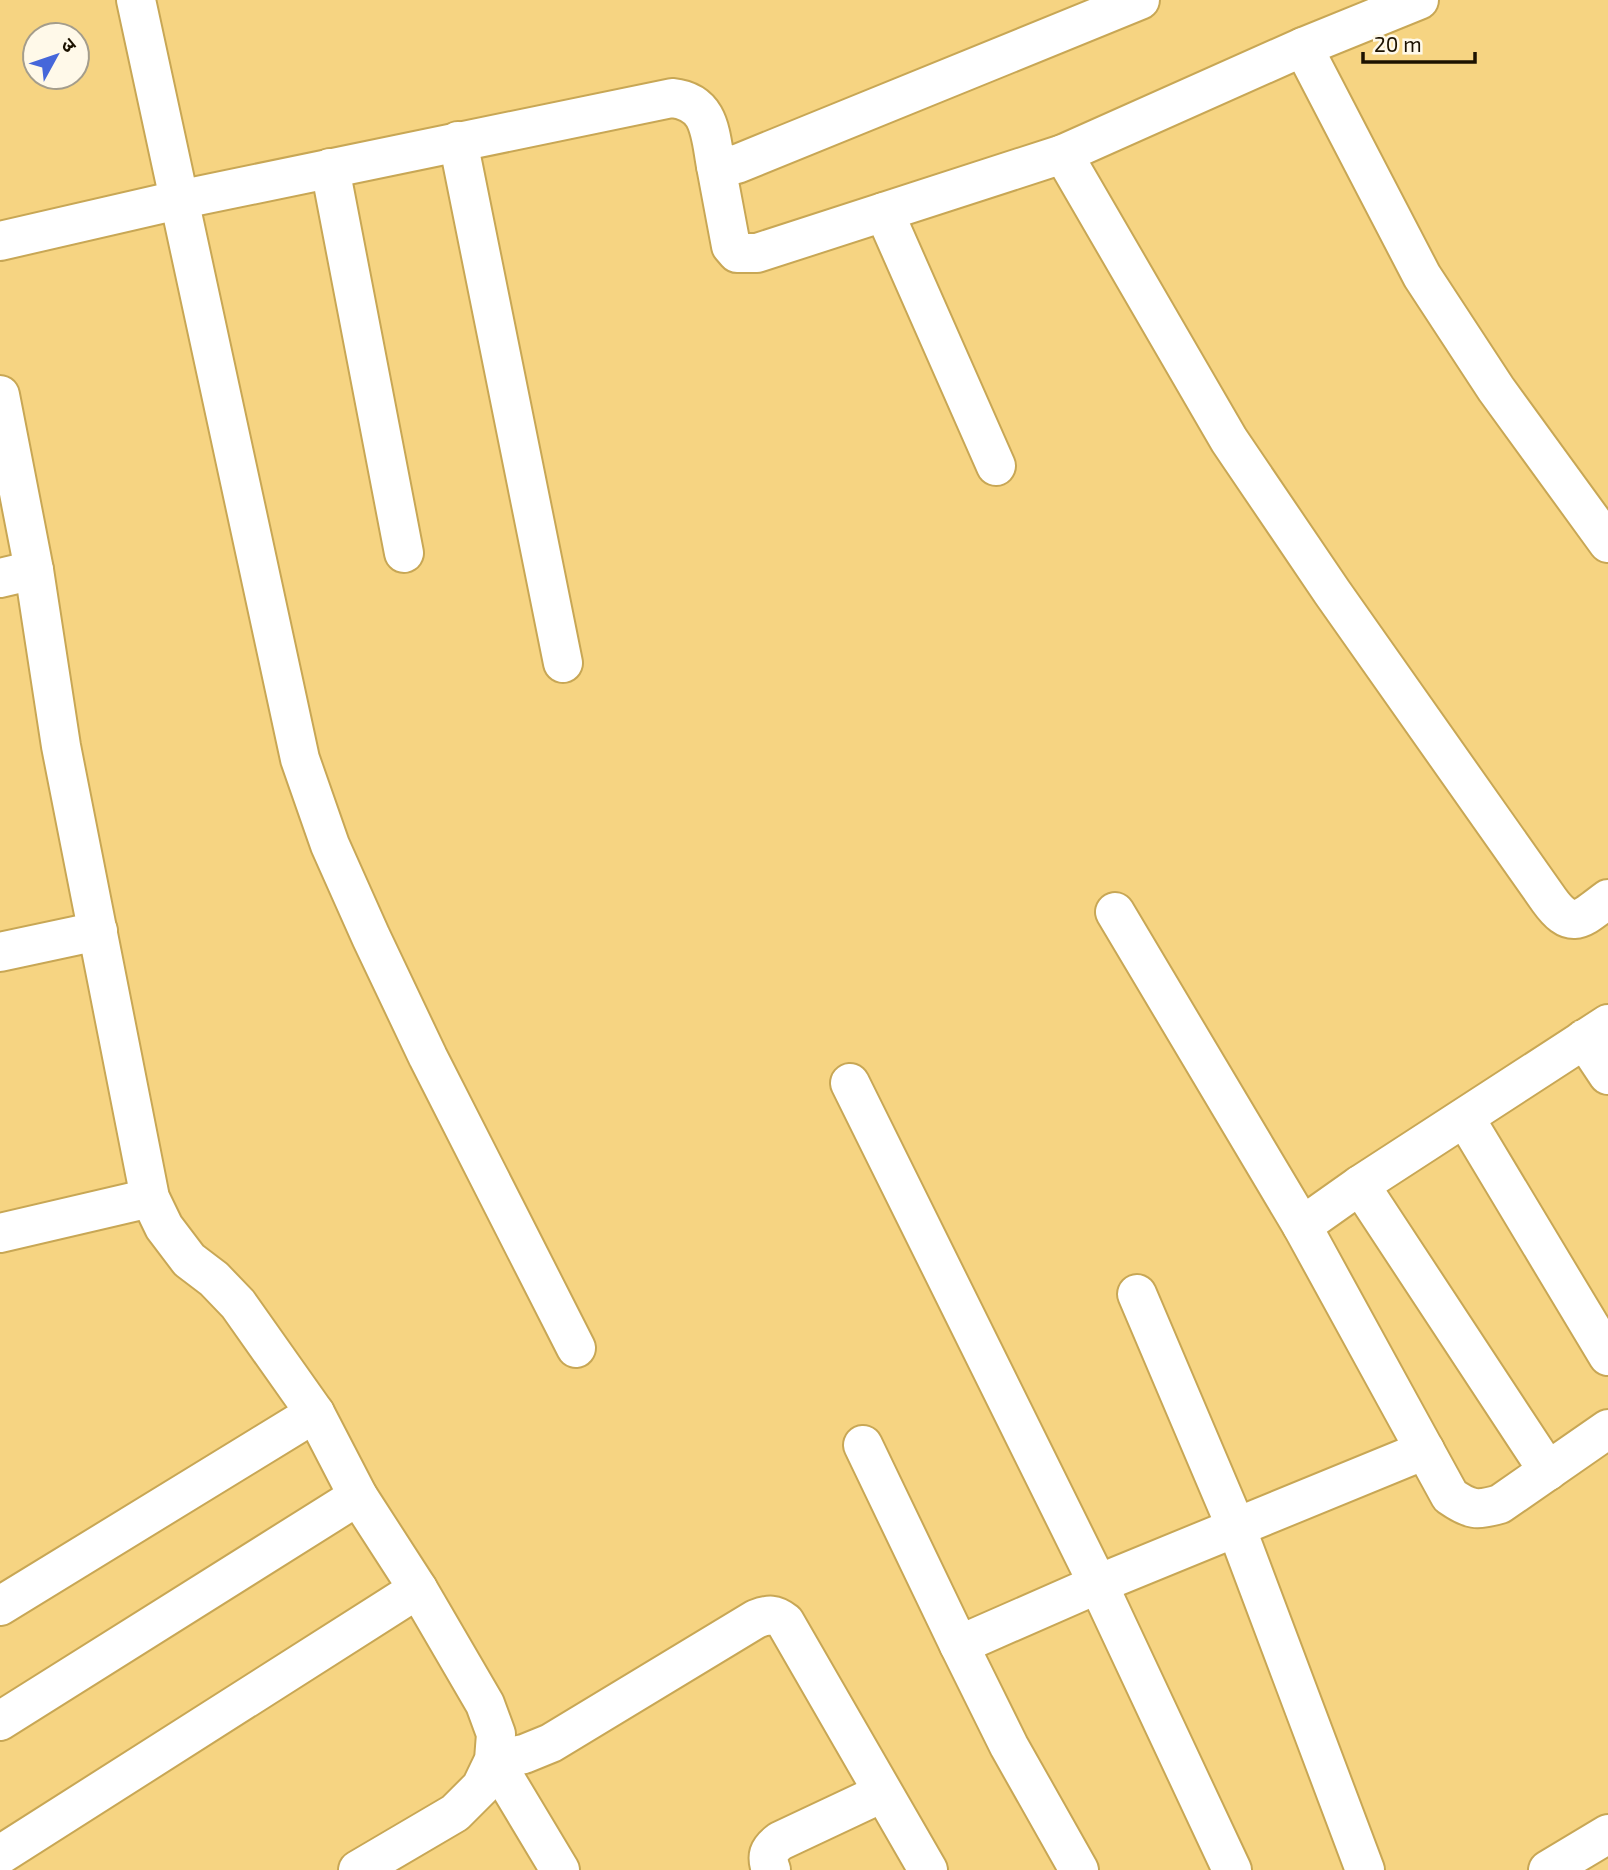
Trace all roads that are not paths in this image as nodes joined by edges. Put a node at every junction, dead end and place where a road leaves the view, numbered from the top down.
1 (136, 0) edge
2 (1140, 0) edge
3 (1409, 2) edge
4 (1303, 47) junction
5 (458, 142) junction
6 (1063, 154) junction
7 (716, 166) junction
8 (330, 168) junction
9 (178, 200) junction
10 (884, 212) junction
11 (0, 241) edge
12 (0, 394) edge
13 (996, 466) dead end
14 (1608, 543) edge
15 (404, 553) dead end
16 (17, 574) edge
17 (563, 663) dead end
18 (1608, 899) edge
19 (1115, 912) dead end
20 (98, 932) junction
21 (0, 952) edge
22 (1596, 1032) edge
23 (1608, 1075) edge
24 (850, 1083) dead end
25 (1465, 1118) junction
26 (1360, 1185) junction
27 (150, 1198) junction
28 (1302, 1226) junction
29 (0, 1233) edge
30 (1137, 1294) dead end
31 (576, 1349) dead end
32 (1608, 1356) edge
33 (315, 1413) junction
34 (1608, 1429) edge
35 (863, 1445) dead end
36 (1425, 1450) junction
37 (1548, 1471) junction
38 (358, 1496) junction
39 (1237, 1527) junction
40 (1098, 1584) junction
41 (418, 1589) junction
42 (0, 1606) edge
43 (959, 1646) junction
44 (0, 1721) edge
45 (494, 1760) junction
46 (882, 1793) junction
47 (1608, 1834) edge
48 (0, 1855) edge
49 (358, 1870) edge
50 (560, 1870) edge
51 (771, 1870) edge
52 (928, 1870) edge
53 (1079, 1870) edge
54 (1232, 1870) edge
55 (1364, 1870) edge
56 (1548, 1870) edge

1 - 9 street
2 - 7 street
3 - 4 street
4 - 6 street
4 - 14 street
5 - 7 street
5 - 8 street
5 - 17 street
6 - 10 street
6 - 18 street
7 - 10 street
8 - 9 street
8 - 15 street
9 - 11 street
9 - 31 street
10 - 13 street
12 - 16 street
16 - 20 street
19 - 28 street
20 - 21 street
20 - 27 street
22 - 23 street
22 - 25 street
24 - 40 street
25 - 26 street
25 - 32 street
26 - 28 street
26 - 37 street
27 - 29 street
27 - 33 street
28 - 36 street
30 - 39 street
33 - 38 street
33 - 42 street
34 - 37 street
35 - 43 street
36 - 37 street
36 - 39 street
38 - 41 street
38 - 44 street
39 - 40 street
39 - 55 street
40 - 43 street
40 - 54 street
41 - 45 street
41 - 48 street
43 - 53 street
45 - 46 street
45 - 49 street
45 - 50 street
46 - 51 street
46 - 52 street
47 - 56 street

